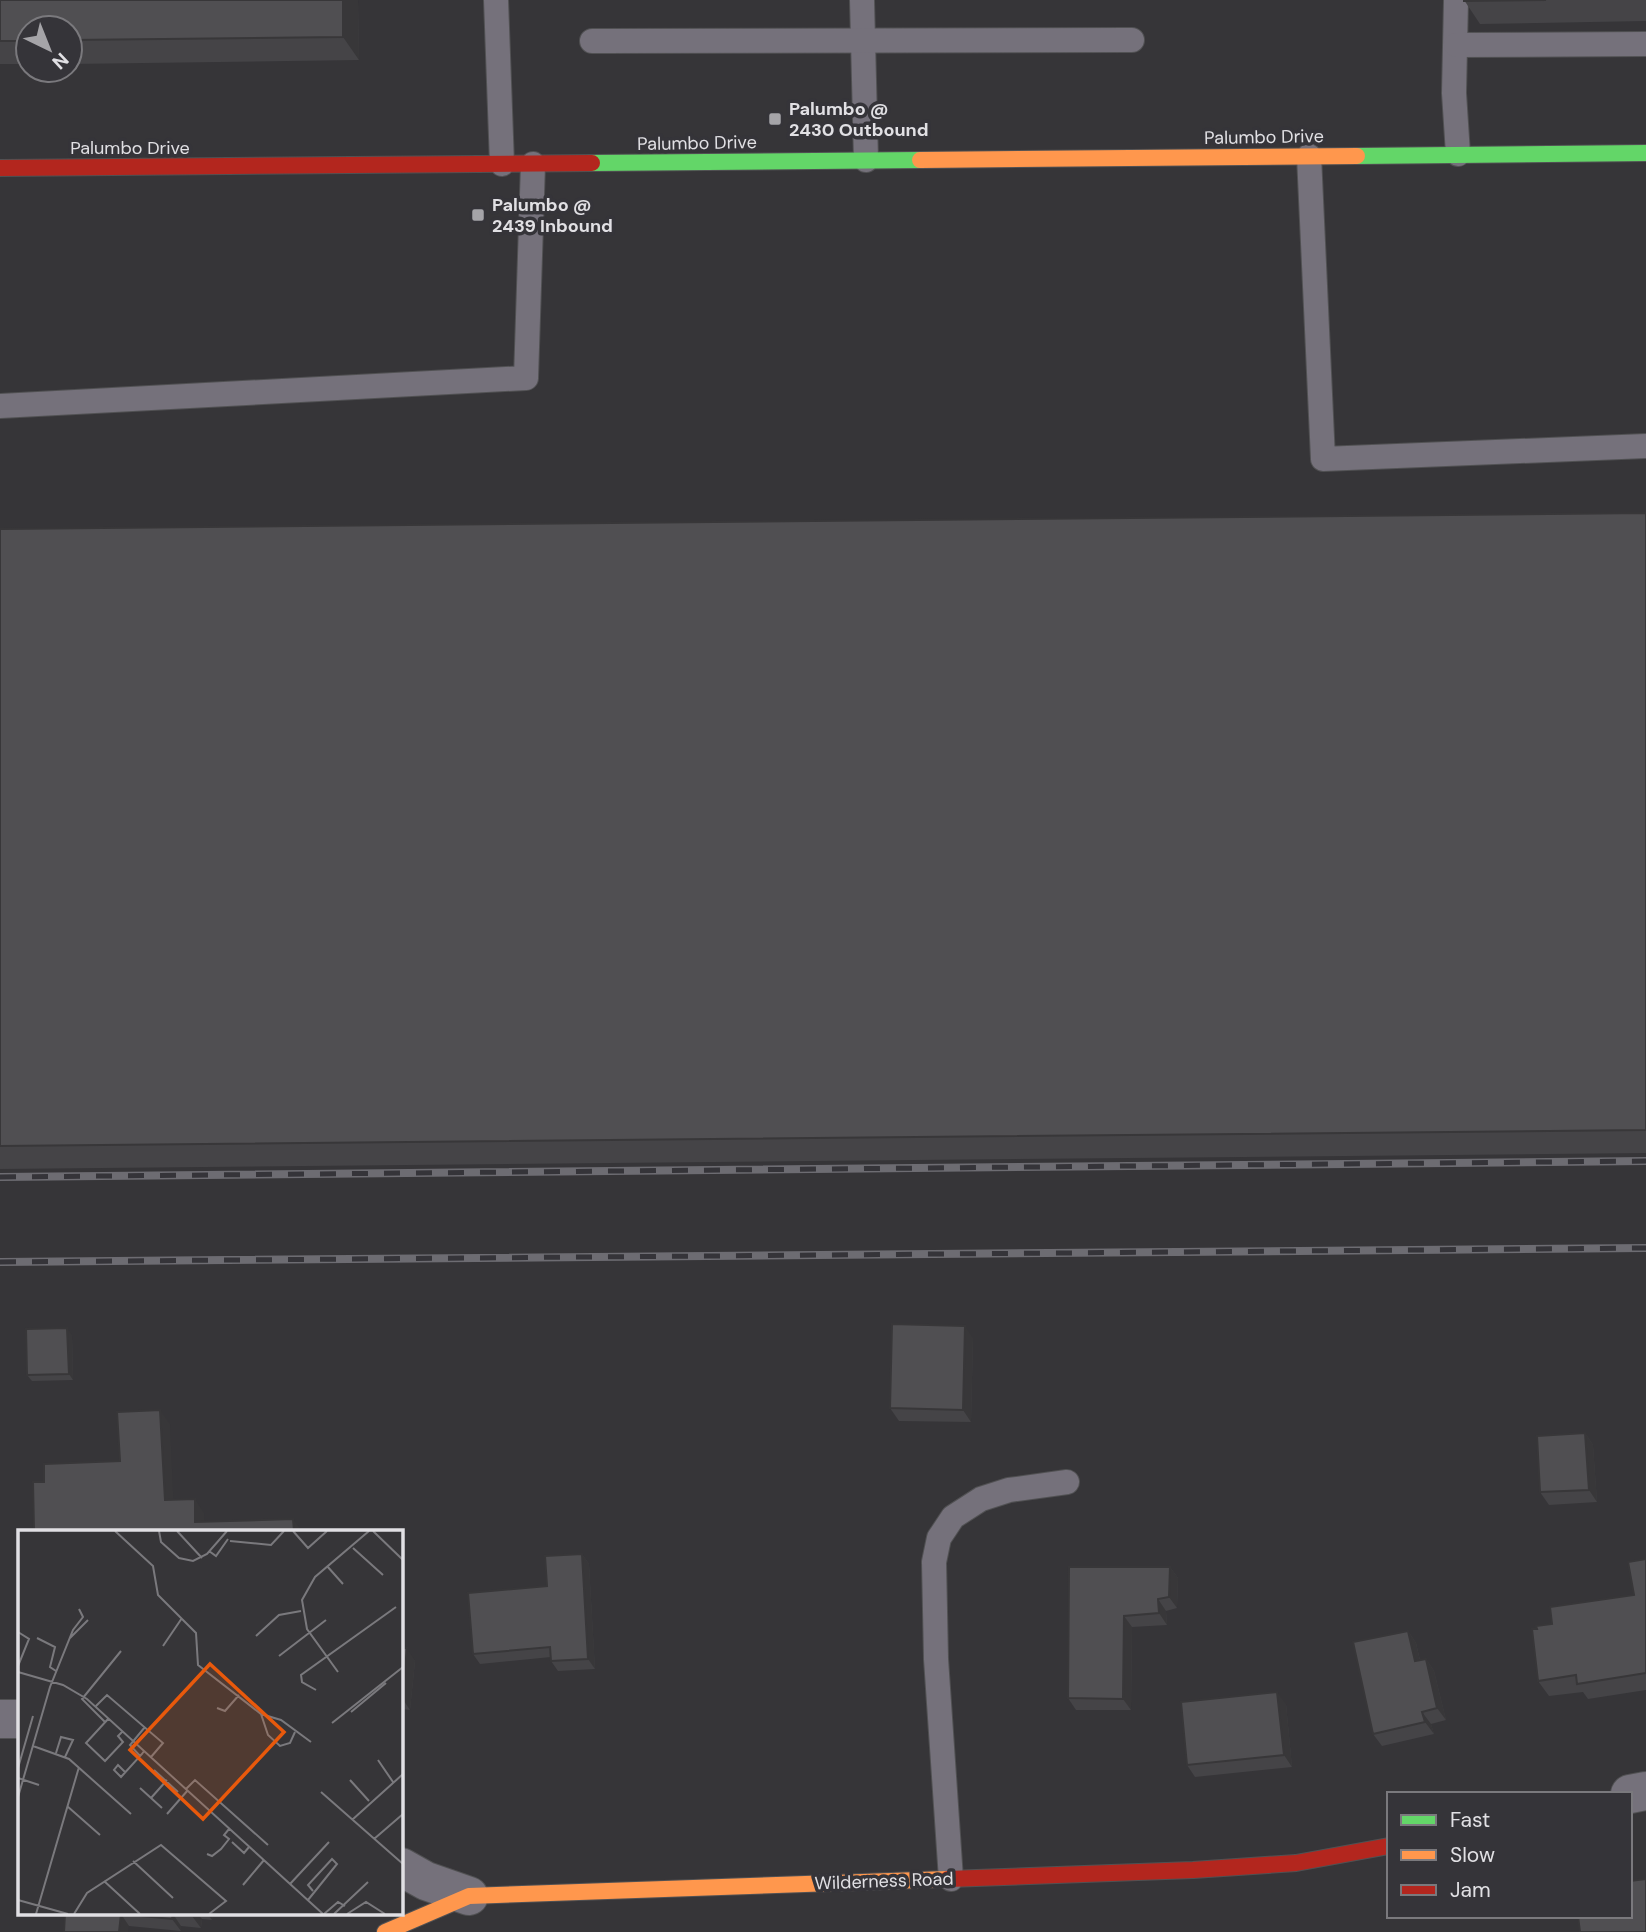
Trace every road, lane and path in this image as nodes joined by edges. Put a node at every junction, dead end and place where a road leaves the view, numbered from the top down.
1 (496, 0) edge
2 (862, 0) edge
3 (1455, 0) edge
4 (1132, 40) dead end
5 (592, 41) dead end
6 (863, 42) junction
7 (1646, 44) edge
8 (1456, 45) junction
9 (1646, 153) edge
10 (1458, 154) junction
11 (1309, 156) junction
12 (866, 160) junction
13 (502, 164) junction
14 (533, 164) junction
15 (0, 168) edge
16 (0, 406) edge
17 (1646, 446) edge
18 (1067, 1482) dead end
19 (18, 1718) edge
20 (0, 1719) edge
21 (1387, 1846) edge
22 (402, 1868) edge
23 (951, 1879) junction
24 (468, 1896) junction
25 (384, 1932) edge

1 - 13 lane
2 - 6 lane
3 - 8 lane
4 - 6 lane
5 - 6 lane
6 - 12 lane
7 - 8 lane
8 - 10 lane
9 - 10 street, Palumbo Drive
10 - 11 street, Palumbo Drive
11 - 12 street, Palumbo Drive
11 - 17 lane
12 - 14 street, Palumbo Drive
13 - 14 street, Palumbo Drive
13 - 15 street, Palumbo Drive
14 - 16 lane
18 - 23 lane
19 - 20 street
21 - 23 street, Wilderness Road
22 - 24 street
23 - 24 street, Wilderness Road
24 - 25 street, Wilderness Road

